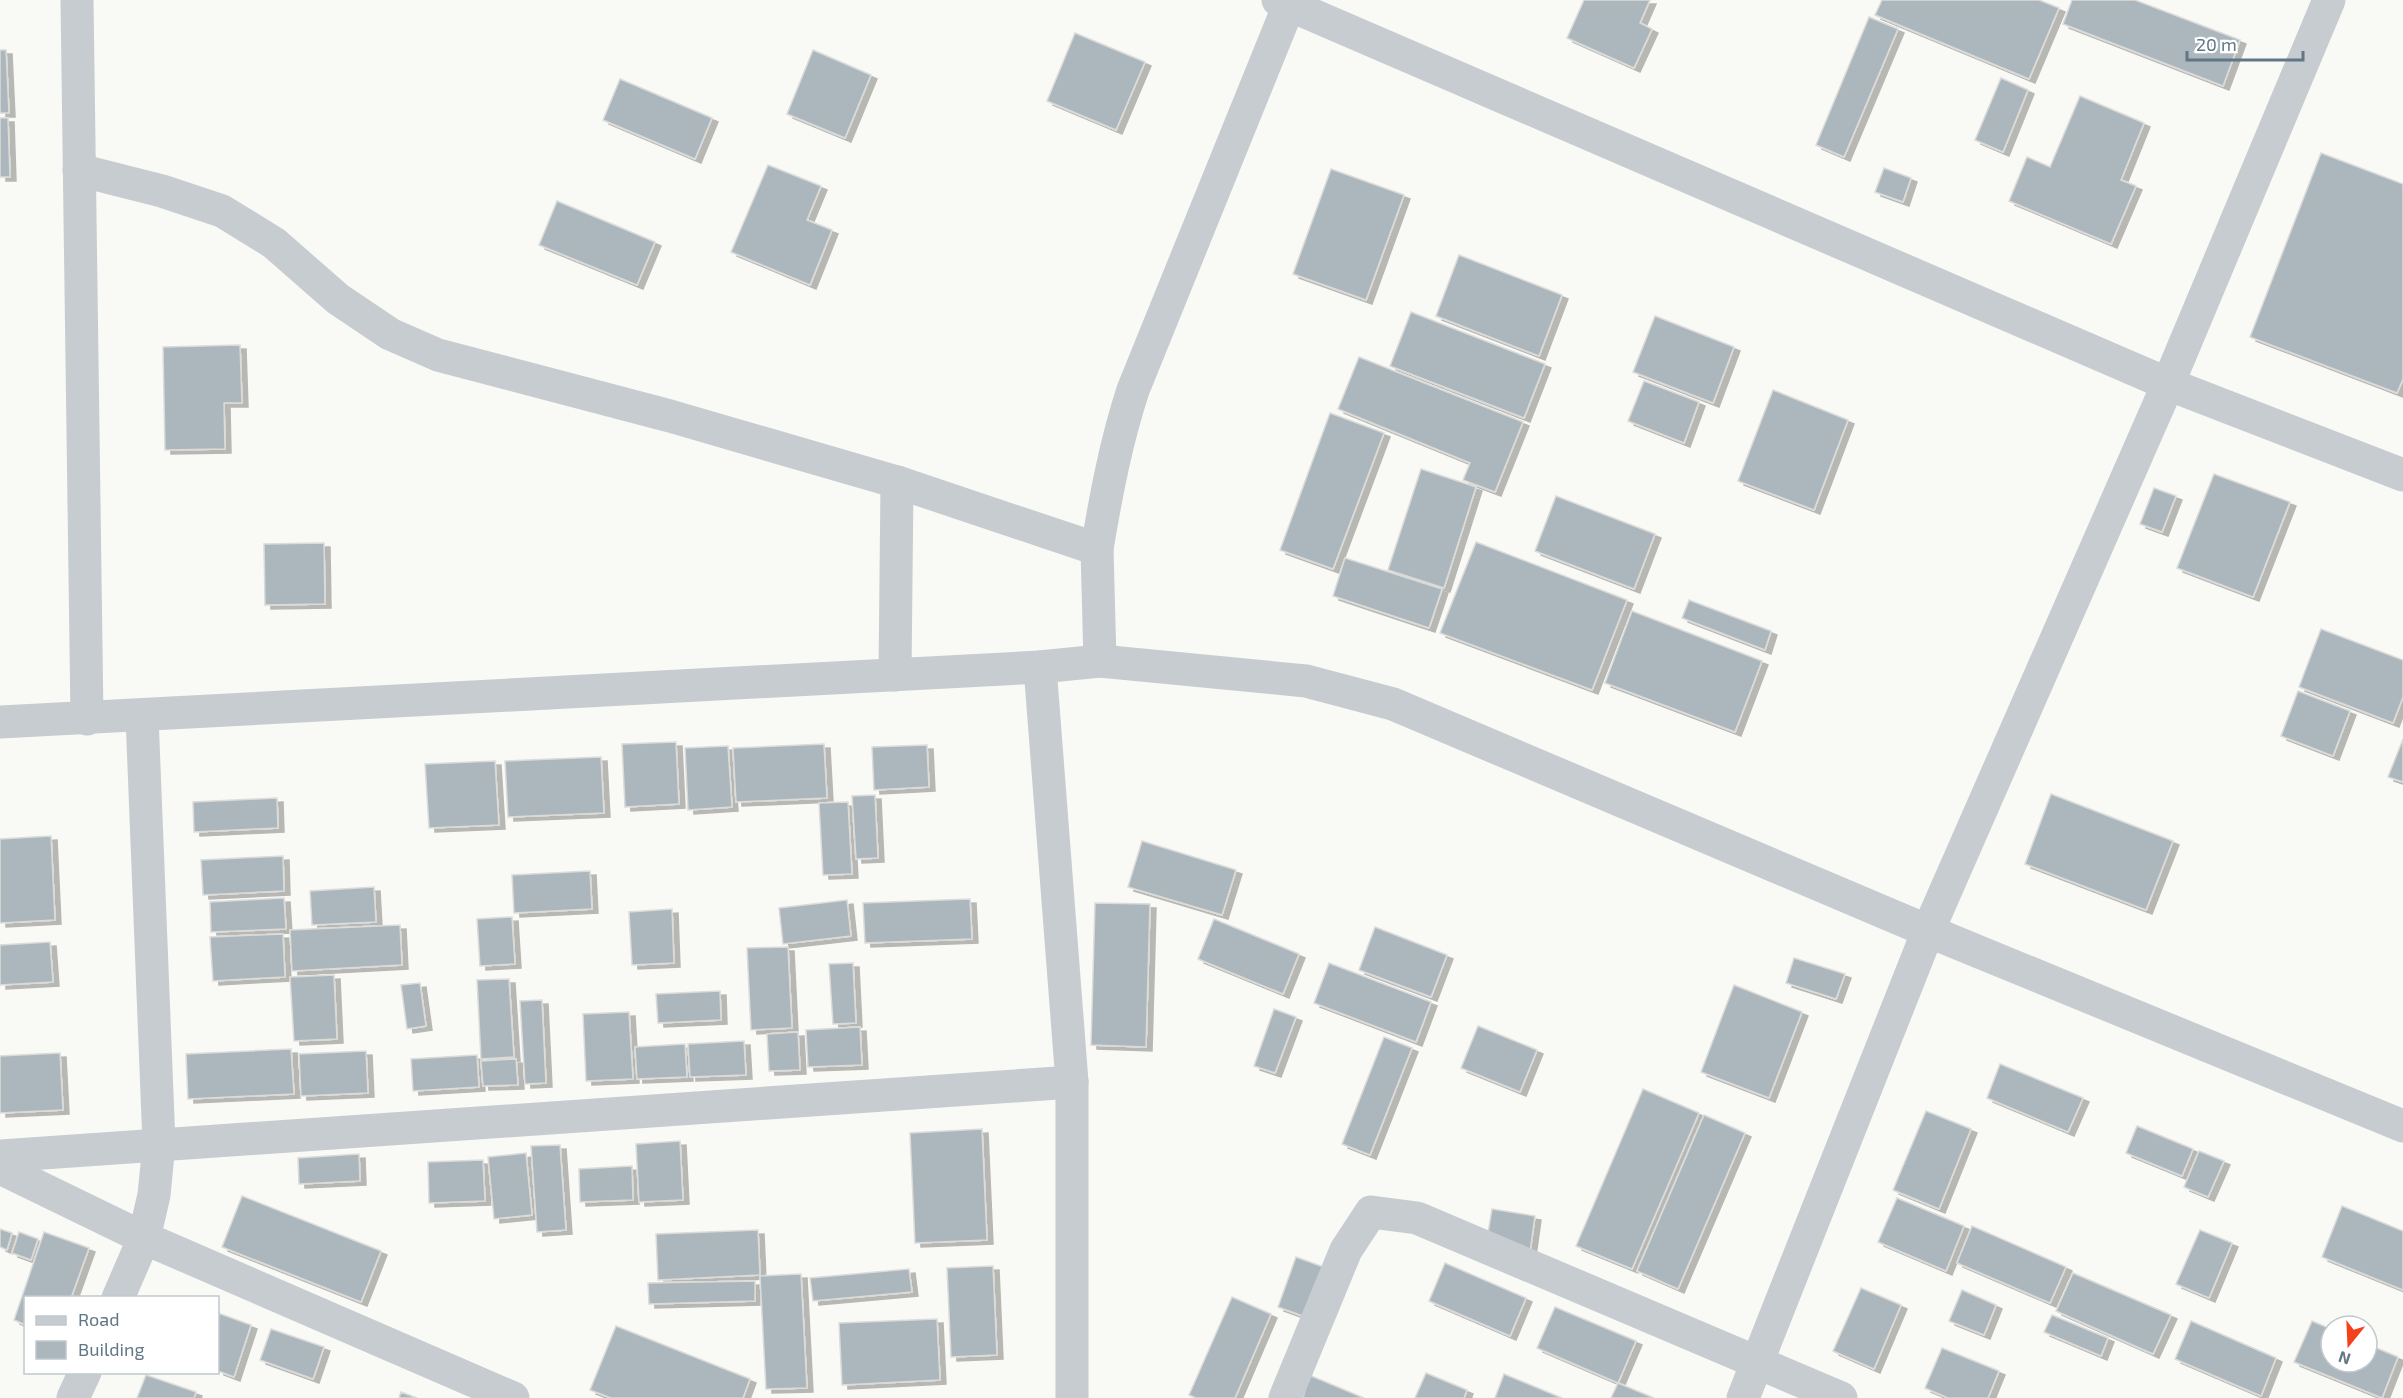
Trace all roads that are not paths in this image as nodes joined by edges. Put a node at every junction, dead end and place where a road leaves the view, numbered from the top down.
1 (77, 0) edge
2 (2329, 0) edge
3 (1286, 1) edge
4 (80, 170) junction
5 (2169, 384) junction
6 (2403, 475) edge
7 (897, 482) junction
8 (1097, 549) junction
9 (1100, 661) junction
10 (1040, 667) junction
11 (895, 675) junction
12 (142, 716) junction
13 (87, 719) junction
14 (0, 722) edge
15 (1928, 930) junction
16 (1072, 1082) junction
17 (2403, 1126) edge
18 (159, 1144) junction
19 (0, 1156) edge
20 (0, 1168) edge
21 (144, 1238) junction
22 (119, 1296) edge
23 (1757, 1364) junction
24 (84, 1374) edge
25 (74, 1398) edge
26 (513, 1398) edge
27 (1072, 1398) edge
28 (1284, 1398) edge
29 (1743, 1398) edge
30 (1841, 1398) edge

1 - 4 street
2 - 5 street
3 - 5 street
3 - 8 street
4 - 7 street
4 - 13 street
5 - 6 street
5 - 15 street
7 - 8 street
7 - 11 street
8 - 9 street
9 - 10 street
9 - 15 street
10 - 11 street
10 - 16 street
11 - 12 street
12 - 13 street
12 - 18 street
13 - 14 street
15 - 17 street
15 - 23 street
16 - 18 street
16 - 27 street
18 - 19 street
18 - 21 street
20 - 21 street
21 - 22 street
21 - 26 street
23 - 28 street
23 - 29 street
23 - 30 street
24 - 25 street

